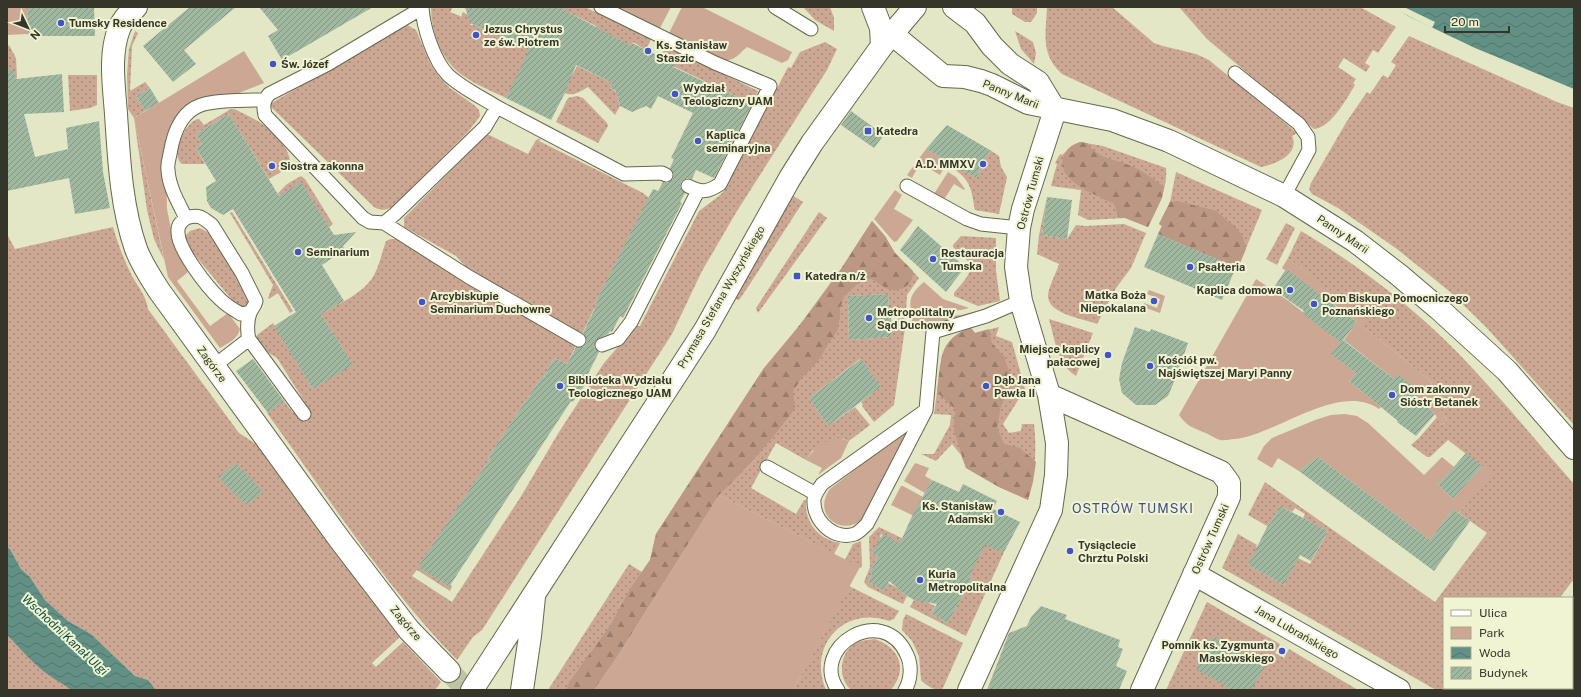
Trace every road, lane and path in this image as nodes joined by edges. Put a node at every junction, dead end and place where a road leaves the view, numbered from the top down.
1 (136, 7) edge
2 (422, 7) edge
3 (602, 7) edge
4 (775, 7) edge
5 (873, 7) edge
6 (915, 7) edge
7 (954, 7) edge
8 (811, 30) dead end
9 (887, 40) junction
10 (1235, 73) dead end
11 (264, 100) junction
12 (497, 107) junction
13 (1055, 110) junction
14 (666, 175) dead end
15 (907, 186) dead end
16 (1284, 196) junction
17 (186, 218) junction
18 (384, 223) junction
19 (1019, 228) junction
20 (1021, 302) junction
21 (250, 312) junction
22 (249, 340) junction
23 (579, 340) dead end
24 (602, 345) dead end
25 (214, 366) junction
26 (1049, 395) junction
27 (926, 410) junction
28 (304, 414) dead end
29 (1574, 448) edge
30 (767, 467) dead end
31 (816, 494) junction
32 (1194, 574) junction
33 (534, 593) junction
34 (449, 671) tunnel mouth
35 (475, 686) edge
36 (907, 689) edge
37 (522, 690) edge
38 (838, 690) edge
39 (969, 690) edge
40 (1142, 690) edge
41 (1399, 690) edge

1 - 25 street, Zagórze
2 - 11 lane
2 - 12 lane
3 - 24 lane
4 - 8 lane
5 - 9 street
6 - 9 street, Prymasa Stefana Wyszyńskiego
7 - 13 street, Panny Marii
9 - 13 street, Panny Marii
9 - 33 street, Prymasa Stefana Wyszyńskiego
10 - 16 lane
11 - 17 lane
11 - 18 lane
12 - 14 lane
12 - 18 lane
13 - 16 street, Panny Marii
13 - 19 street, Ostrów Tumski
15 - 19 lane
16 - 29 street, Panny Marii
17 - 21 lane
17 - 21 lane
18 - 23 lane
19 - 20 street, Ostrów Tumski
20 - 26 street, Ostrów Tumski
20 - 27 lane
21 - 22 lane
22 - 25 lane
22 - 28 lane
25 - 34 street, Zagórze
26 - 32 street, Ostrów Tumski
26 - 39 street, Ostrów Tumski
27 - 31 lane
27 - 31 lane
30 - 31 lane
32 - 40 street, Ostrów Tumski
32 - 41 street, Jana Lubrańskiego
33 - 35 street, Prymasa Stefana Wyszyńskiego
33 - 37 street, Prymasa Stefana Wyszyńskiego
36 - 38 lane

